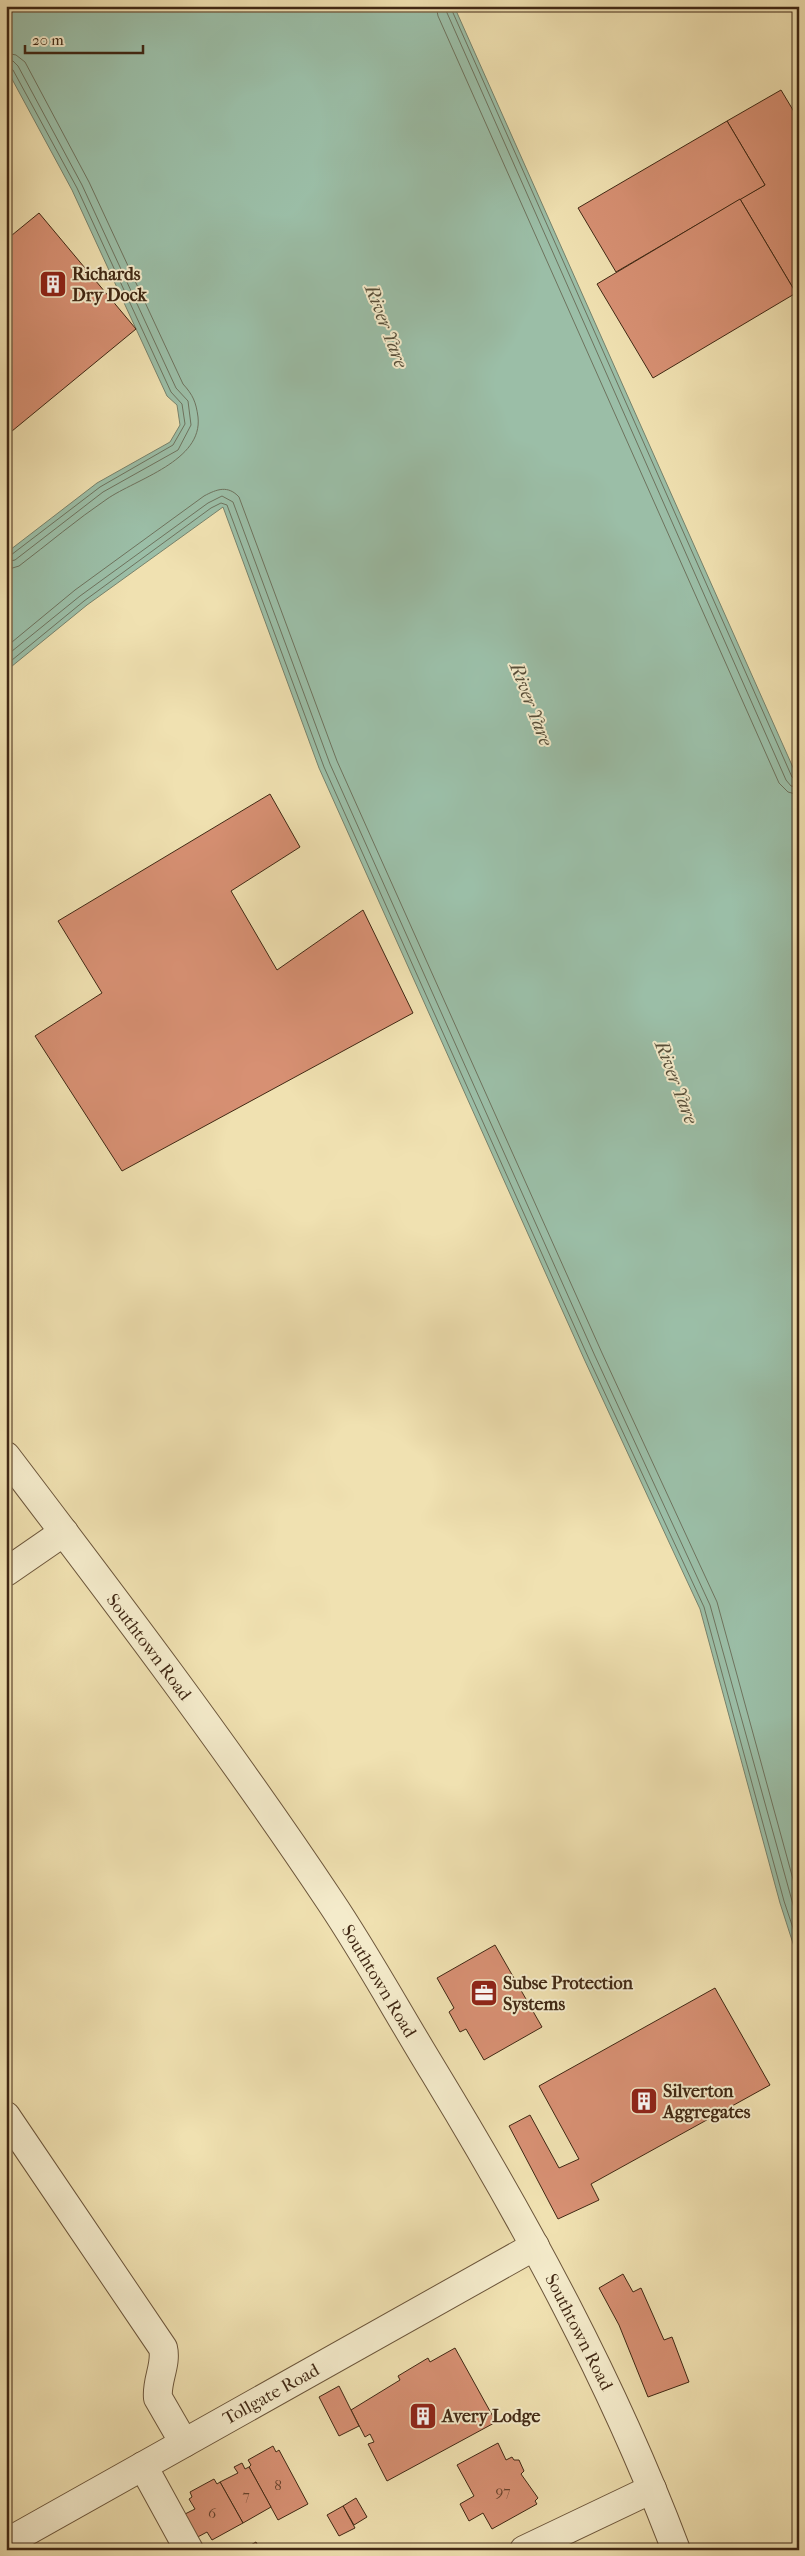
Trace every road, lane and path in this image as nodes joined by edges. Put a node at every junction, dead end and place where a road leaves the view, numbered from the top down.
1 (6, 1456) edge
2 (64, 1532) junction
3 (6, 1572) edge
4 (6, 2116) edge
5 (535, 2246) junction
6 (184, 2443) junction
7 (143, 2466) junction
8 (652, 2489) junction
9 (6, 2543) edge
10 (188, 2550) edge
11 (524, 2550) edge
12 (676, 2550) edge

1 - 2 street, Southtown Road
2 - 3 street
2 - 5 street, Southtown Road
4 - 6 street
5 - 6 street, Tollgate Road
5 - 8 street, Southtown Road
6 - 7 street, Tollgate Road
7 - 9 street, Tollgate Road
7 - 10 street
8 - 11 street
8 - 12 street, Southtown Road

